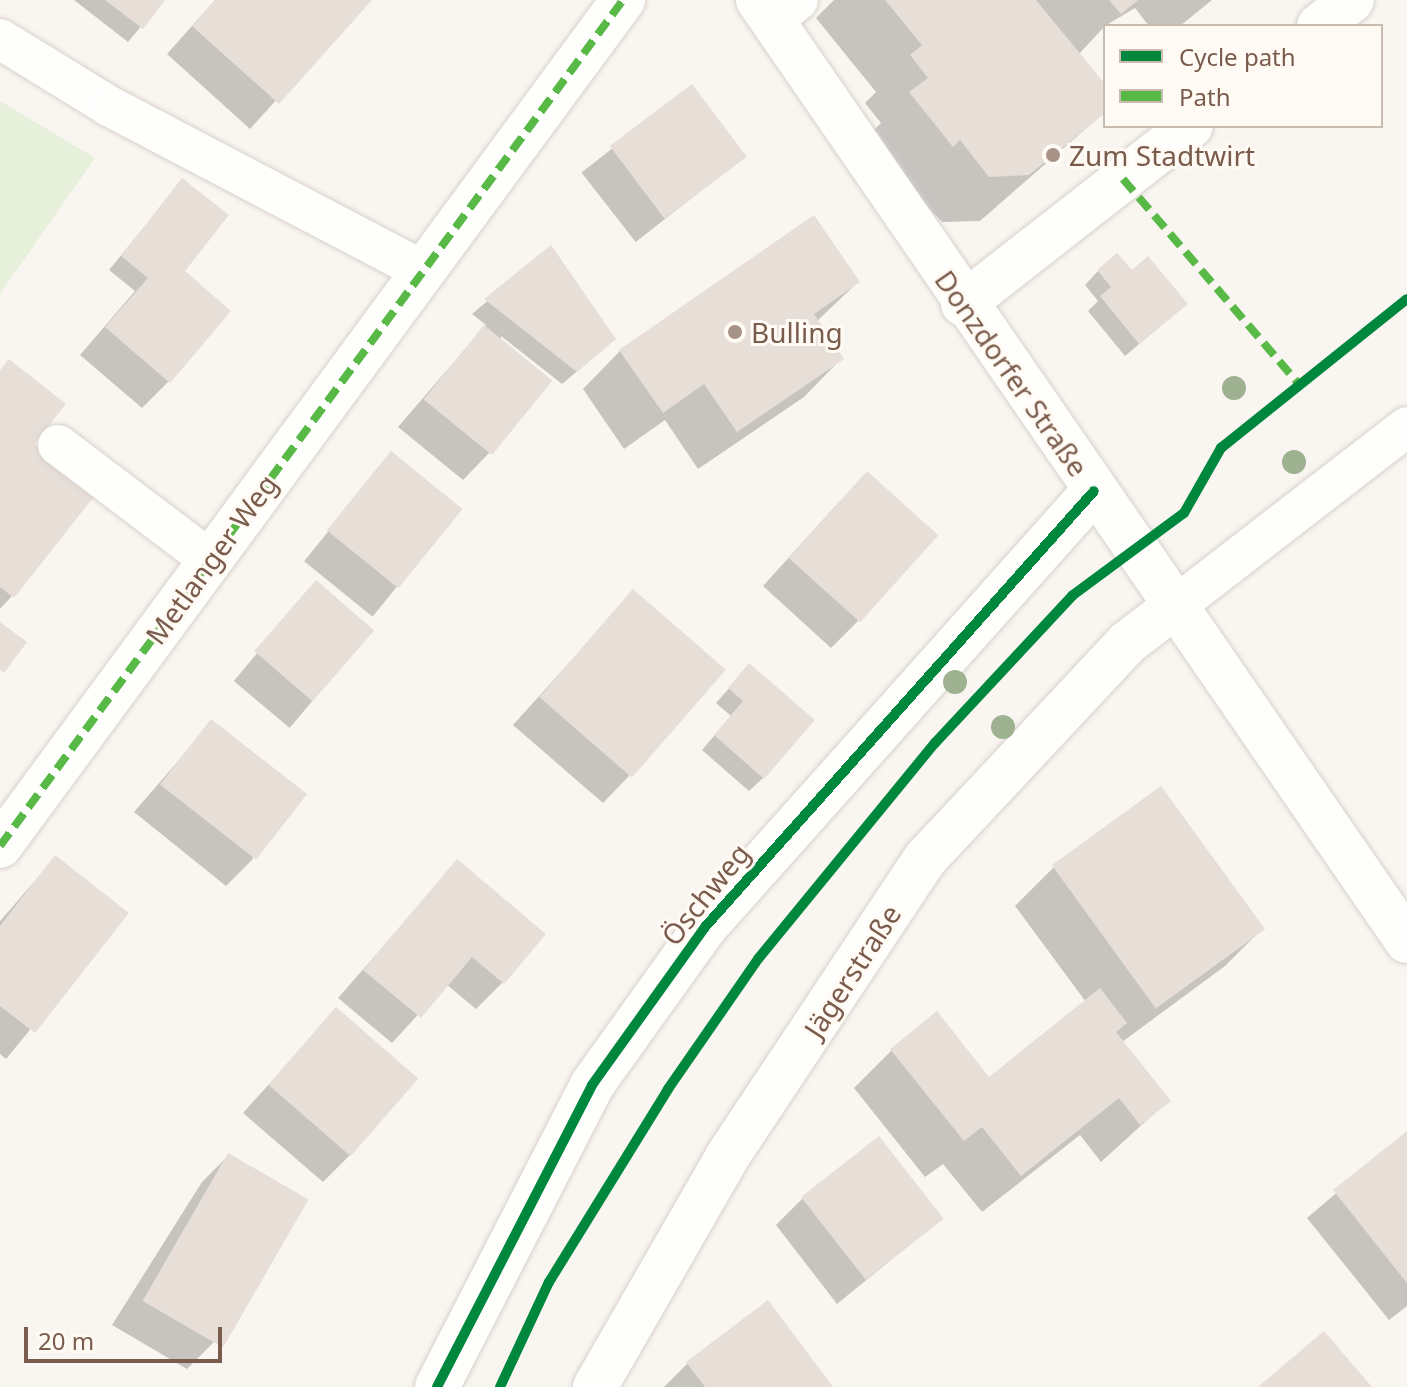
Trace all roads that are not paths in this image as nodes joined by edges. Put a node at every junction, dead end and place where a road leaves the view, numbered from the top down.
1 (623, 0) edge
2 (1352, 0) edge
3 (776, 7) edge
4 (1322, 24) edge
5 (0, 39) edge
6 (1188, 128) edge
7 (423, 271) junction
8 (963, 304) junction
9 (1407, 427) edge
10 (58, 445) dead end
11 (1094, 491) junction
12 (210, 560) junction
13 (1174, 607) junction
14 (0, 846) edge
15 (1407, 941) edge
16 (437, 1387) edge
17 (595, 1387) edge

1 - 7 street, Metlanger Weg
2 - 4 street
3 - 8 street, Donzdorfer Straße
5 - 7 lane
6 - 8 street
7 - 12 street, Metlanger Weg
8 - 11 street, Donzdorfer Straße
9 - 13 lane
10 - 12 lane
11 - 13 street, Donzdorfer Straße
11 - 16 street, Öschweg
12 - 14 street, Metlanger Weg
13 - 15 street, Donzdorfer Straße
13 - 17 street, Jägerstraße

